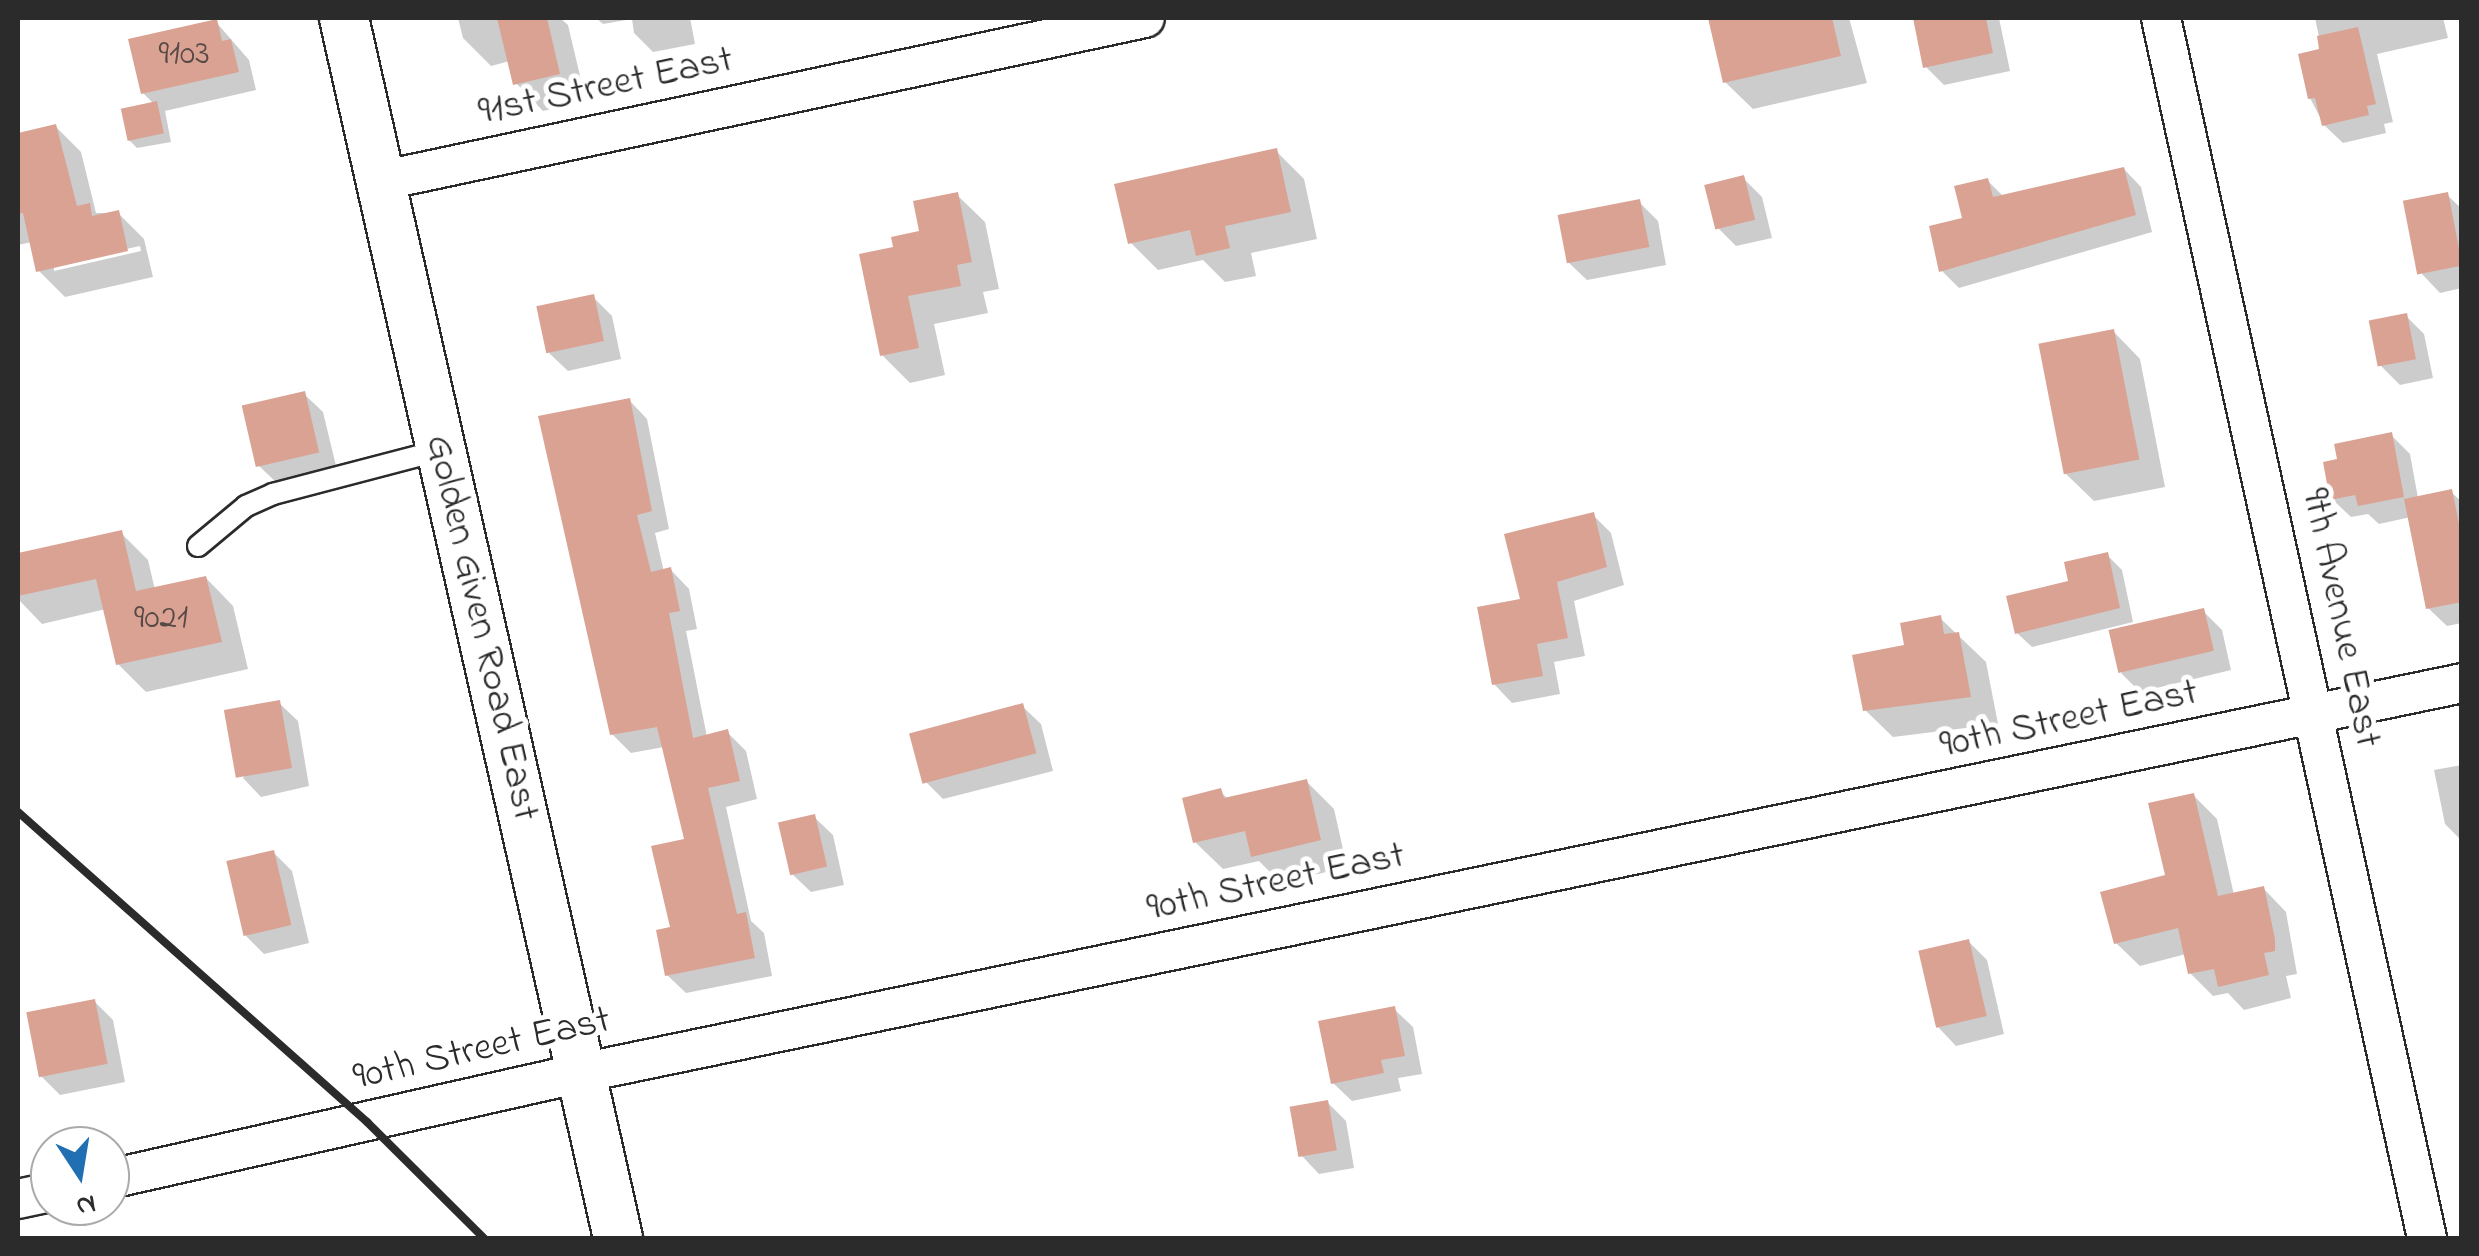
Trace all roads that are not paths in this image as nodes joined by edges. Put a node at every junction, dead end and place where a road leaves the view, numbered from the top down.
1 (344, 18) edge
2 (1145, 18) edge
3 (2161, 18) edge
4 (380, 181) junction
5 (441, 450) junction
6 (198, 546) dead end
7 (2462, 683) edge
8 (2316, 715) junction
9 (581, 1072) junction
10 (130, 1173) edge
11 (618, 1238) edge
12 (2427, 1238) edge

1 - 4 street, Golden Given Road East
2 - 4 street, 91st Street East
3 - 8 street, 9th Avenue East
4 - 5 street, Golden Given Road East
5 - 6 lane
5 - 9 street, Golden Given Road East
7 - 8 street, 90th Street East
8 - 9 street, 90th Street East
8 - 12 street, 9th Avenue East
9 - 10 street, 90th Street East
9 - 11 street, Golden Given Road East

